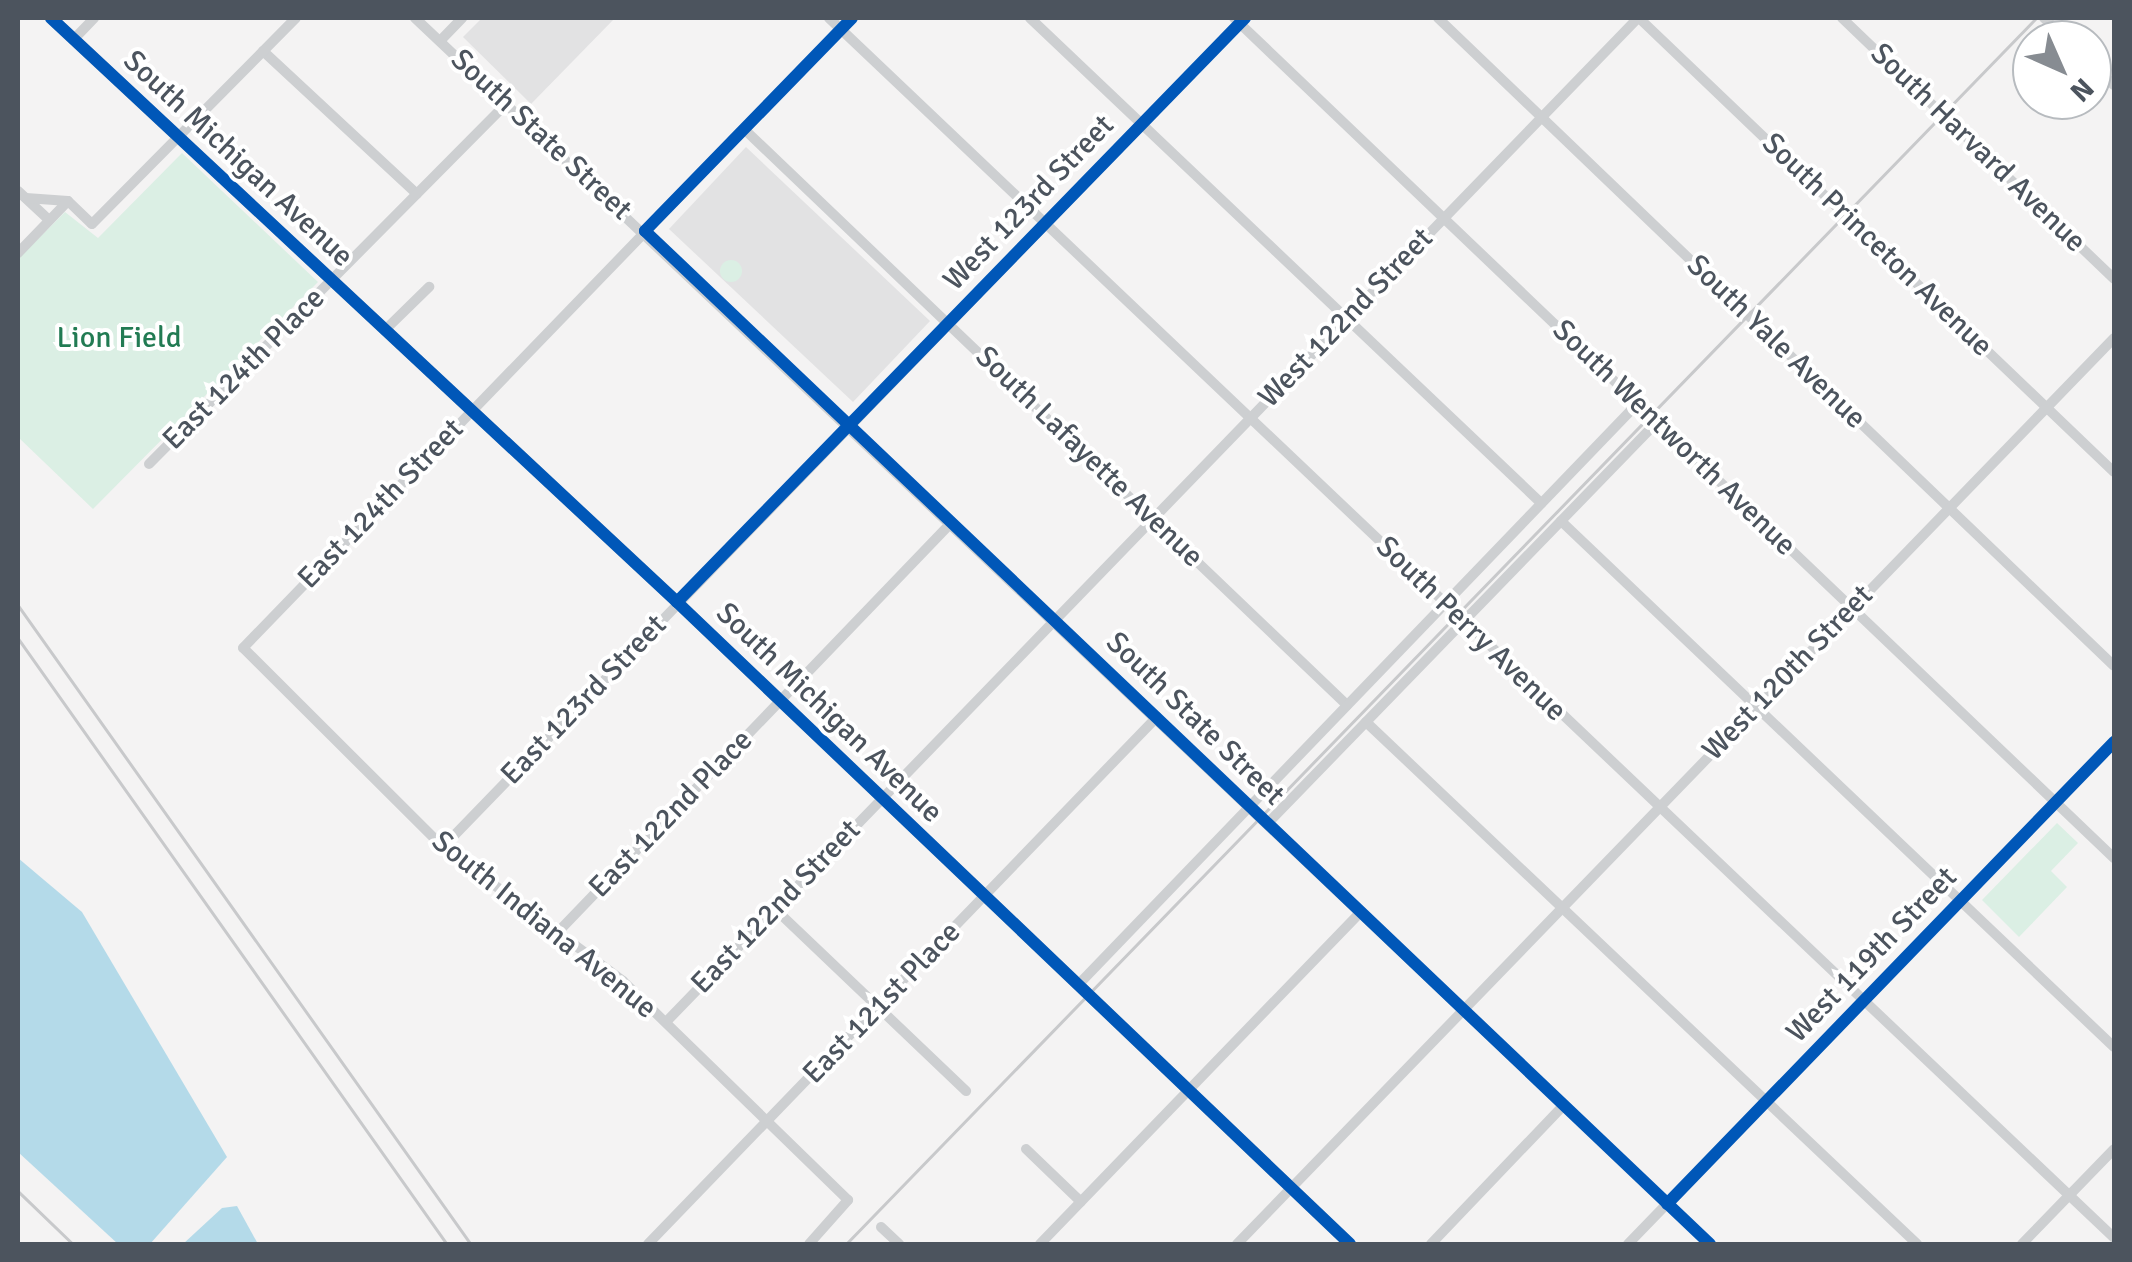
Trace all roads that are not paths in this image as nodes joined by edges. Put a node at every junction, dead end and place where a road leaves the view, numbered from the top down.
1 (51, 18) edge
2 (94, 18) edge
3 (296, 18) edge
4 (415, 18) edge
5 (462, 18) edge
6 (829, 18) edge
7 (852, 18) edge
8 (1030, 18) edge
9 (1438, 18) edge
10 (1639, 18) edge
11 (1842, 18) edge
12 (1240, 19) edge
13 (841, 29) junction
14 (74, 39) junction
15 (440, 40) junction
16 (262, 51) junction
17 (507, 103) junction
18 (1542, 117) junction
19 (1142, 124) junction
20 (744, 129) junction
21 (178, 137) junction
22 (22, 194) edge
23 (418, 194) junction
24 (68, 201) junction
25 (1444, 218) junction
26 (49, 220) junction
27 (1046, 222) junction
28 (645, 231) junction
29 (18, 253) edge
30 (2114, 279) edge
31 (332, 280) junction
32 (428, 286) dead end
33 (1346, 318) junction
34 (948, 322) junction
35 (385, 330) junction
36 (2114, 338) edge
37 (1638, 403) junction
38 (2046, 408) junction
39 (472, 410) junction
40 (1249, 418) junction
41 (1658, 422) junction
42 (849, 424) junction
43 (149, 464) dead end
44 (2114, 472) edge
45 (1541, 503) junction
46 (1949, 508) junction
47 (1152, 518) junction
48 (1561, 521) junction
49 (952, 522) junction
50 (678, 602) junction
51 (1444, 604) junction
52 (1852, 608) junction
53 (1054, 619) junction
54 (1463, 622) junction
55 (243, 648) joint
56 (2114, 666) edge
57 (780, 701) junction
58 (1347, 704) junction
59 (1756, 706) junction
60 (1157, 717) junction
61 (1366, 722) junction
62 (2114, 742) edge
63 (881, 798) junction
64 (2056, 802) junction
65 (1250, 806) junction
66 (1659, 806) junction
67 (1268, 823) junction
68 (443, 847) junction
69 (2114, 858) edge
70 (984, 896) junction
71 (1960, 900) junction
72 (1562, 907) junction
73 (775, 909) junction
74 (1360, 912) junction
75 (556, 932) junction
76 (1078, 985) junction
77 (1864, 1000) junction
78 (878, 1007) junction
79 (1462, 1009) junction
80 (666, 1022) junction
81 (2114, 1047) edge
82 (1188, 1090) junction
83 (966, 1091) dead end
84 (1766, 1101) junction
85 (1564, 1105) junction
86 (767, 1121) junction
87 (1026, 1149) dead end
88 (2114, 1149) edge
89 (1290, 1188) junction
90 (2070, 1195) junction
91 (1080, 1202) junction
92 (1667, 1204) junction
93 (881, 1228) dead end
94 (2114, 1238) edge
95 (648, 1244) edge
96 (809, 1244) edge
97 (898, 1244) edge
98 (1040, 1244) edge
99 (1237, 1244) edge
100 (1350, 1244) edge
101 (1431, 1244) edge
102 (1628, 1244) edge
103 (1710, 1244) edge
104 (1918, 1244) edge
105 (2022, 1244) edge

1 - 14 main road, South Michigan Avenue
2 - 14 street
3 - 16 street
4 - 15 street, South State Street
5 - 15 street
6 - 13 street, South Perry Avenue
7 - 13 street, East 124th Street
8 - 19 street
9 - 18 street, South Yale Avenue
10 - 18 street, West 122nd Street
10 - 38 street, South Princeton Avenue
11 - 30 street, South Harvard Avenue
12 - 19 street, West 123rd Street
12 - 25 street, South Wentworth Avenue
13 - 20 street, East 124th Street
13 - 27 street, South Perry Avenue
14 - 21 main road, South Michigan Avenue
15 - 17 street, South State Street
16 - 21 street
16 - 23 street
17 - 23 street, East 124th Place
17 - 28 street, South State Street
18 - 25 street, West 122nd Street
18 - 46 street, South Yale Avenue
19 - 27 street, West 123rd Street
19 - 33 street
20 - 28 street, East 124th Street
20 - 34 street, South Lafayette Avenue
21 - 24 street
21 - 31 main road, South Michigan Avenue
22 - 24 street
22 - 26 street
23 - 31 street, East 124th Place
24 - 26 street
25 - 33 street, West 122nd Street
25 - 37 street, South Wentworth Avenue
26 - 29 street
27 - 34 street, West 123rd Street
27 - 40 street, South Perry Avenue
28 - 39 street, East 124th Street
28 - 42 street, South State Street
31 - 35 main road, South Michigan Avenue
31 - 43 street, East 124th Place
32 - 35 street
33 - 40 street, West 122nd Street
33 - 45 street
34 - 42 street, West 123rd Street
34 - 47 street, South Lafayette Avenue
35 - 39 main road, South Michigan Avenue
36 - 38 street, West 120th Street
37 - 41 street, South Wentworth Avenue
37 - 45 street
38 - 44 street, South Princeton Avenue
38 - 46 street, West 120th Street
39 - 50 main road, South Michigan Avenue
39 - 55 street, East 124th Street
40 - 47 street, West 122nd Street
40 - 51 street, South Perry Avenue
41 - 48 street
41 - 52 street, South Wentworth Avenue
42 - 49 street, South State Street
42 - 50 street, East 123rd Street
45 - 51 street
46 - 52 street, West 120th Street
46 - 56 street, South Yale Avenue
47 - 53 street, West 122nd Street
47 - 58 street, South Lafayette Avenue
48 - 54 street
48 - 59 street
49 - 53 street, South State Street
49 - 57 street, East 122nd Place
50 - 57 main road, South Michigan Avenue
50 - 68 street, East 123rd Street
51 - 54 street, South Perry Avenue
51 - 58 street
52 - 59 street, West 120th Street
52 - 64 street, South Wentworth Avenue
53 - 60 street, South State Street
53 - 63 street, East 122nd Street
54 - 61 street
54 - 66 street, South Perry Avenue
55 - 68 street, South Indiana Avenue
57 - 63 main road, South Michigan Avenue
57 - 75 street, East 122nd Place
58 - 65 street
59 - 66 street, West 120th Street
59 - 71 street
60 - 65 street, South State Street
60 - 70 street, East 121st Place
61 - 67 street
61 - 72 street
62 - 64 street, West 119th Street
63 - 70 main road, South Michigan Avenue
63 - 73 street, East 122nd Street
64 - 69 street, South Wentworth Avenue
64 - 71 street, West 119th Street
65 - 67 street, South State Street
65 - 76 street
66 - 72 street, West 120th Street
66 - 77 street, South Perry Avenue
67 - 74 street, South State Street
68 - 75 street, South Indiana Avenue
70 - 76 main road, South Michigan Avenue
70 - 78 street, East 121st Place
71 - 77 street, West 119th Street
71 - 81 street
72 - 79 street, West 120th Street
72 - 84 street
73 - 78 street
73 - 80 street, East 122nd Street
74 - 79 street, South State Street
74 - 82 street
75 - 80 street, South Indiana Avenue
76 - 82 main road, South Michigan Avenue
77 - 84 street, West 119th Street
77 - 90 street, South Perry Avenue
78 - 83 street
78 - 86 street, East 121st Place
79 - 85 street, South State Street
79 - 89 street, West 120th Street
80 - 86 street, South Indiana Avenue
82 - 89 main road, South Michigan Avenue
82 - 91 street
84 - 92 street, West 119th Street
84 - 104 street
85 - 92 street, South State Street
85 - 101 street
86 - 95 street, East 121st Place
86 - 96 street, South Indiana Avenue
87 - 91 street
88 - 90 street
89 - 99 street, West 120th Street
89 - 100 main road, South Michigan Avenue
90 - 94 street, South Perry Avenue
90 - 105 street
91 - 98 street
92 - 102 street, West 119th Street
92 - 103 street, South State Street
93 - 97 street

